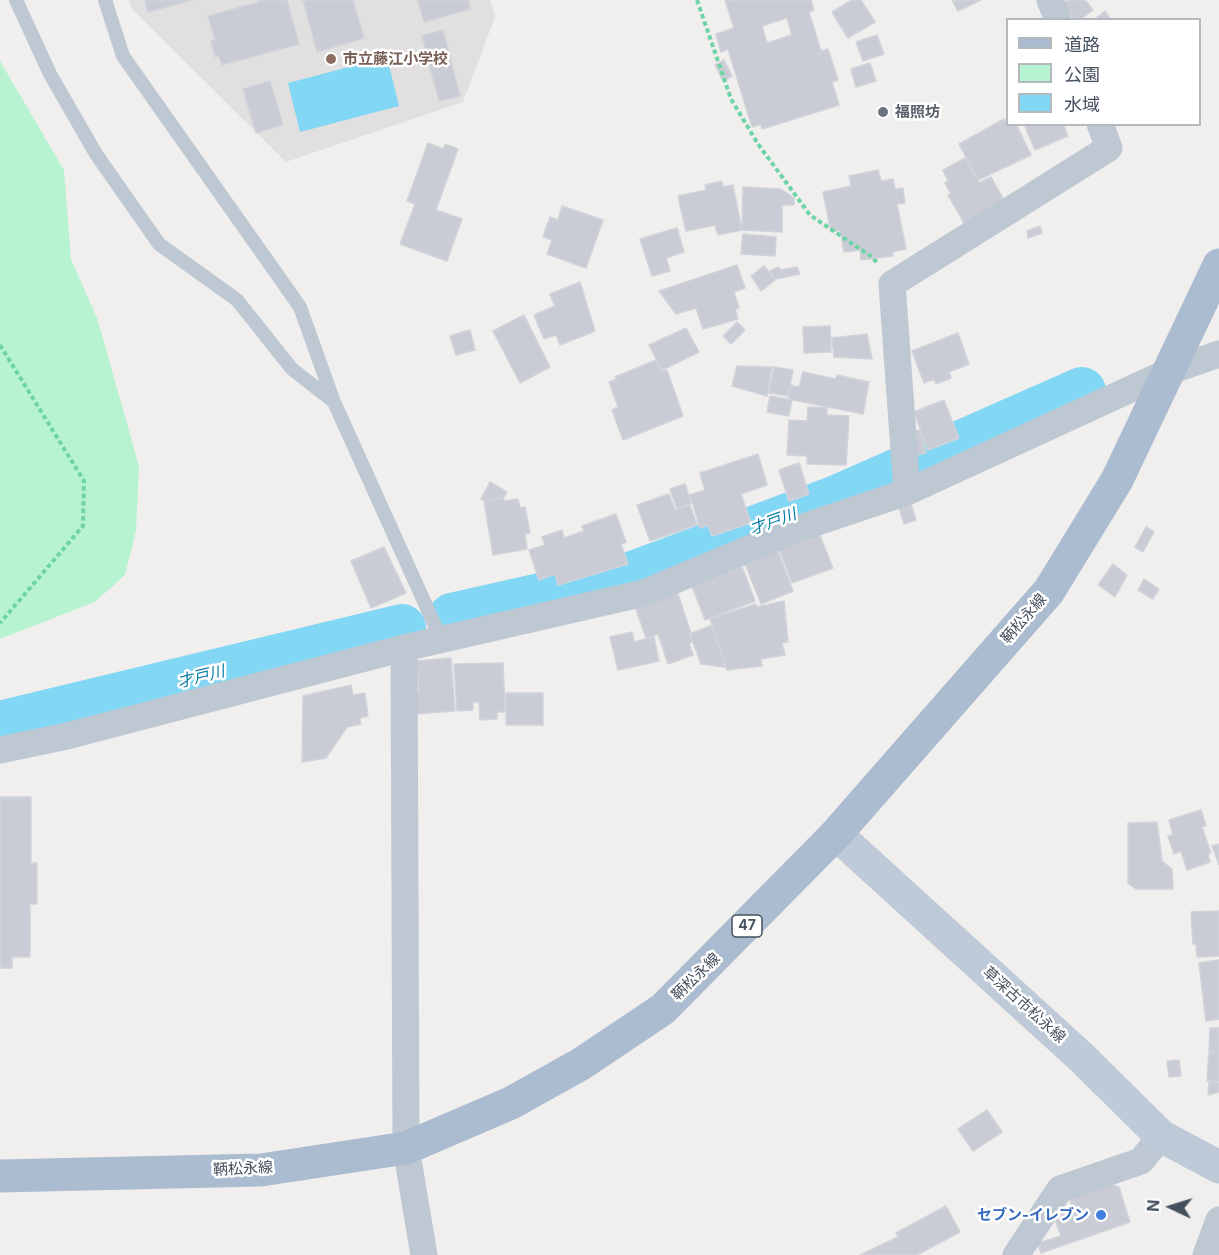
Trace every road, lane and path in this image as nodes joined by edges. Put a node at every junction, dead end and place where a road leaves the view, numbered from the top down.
1 (16, 0) edge
2 (105, 0) edge
3 (697, 0) edge
4 (1050, 0) edge
5 (1057, 18) edge
6 (1101, 126) edge
7 (1219, 266) edge
8 (892, 284) junction
9 (0, 345) edge
10 (1219, 354) edge
11 (1170, 371) junction
12 (334, 402) junction
13 (907, 492) junction
14 (0, 623) edge
15 (442, 641) junction
16 (404, 648) junction
17 (0, 750) edge
18 (836, 834) junction
19 (1161, 1136) junction
20 (406, 1148) junction
21 (1219, 1167) edge
22 (0, 1176) edge
23 (1219, 1220) edge
24 (424, 1255) edge
25 (1016, 1255) edge
26 (1206, 1255) edge

1 - 12 lane
2 - 12 lane
3 - 8 path
4 - 5 street
6 - 8 street
7 - 11 main road, 鞆松永線 / 47
8 - 13 street
9 - 14 path
10 - 11 street
11 - 13 street
11 - 18 main road, 鞆松永線 / 47
12 - 15 lane
13 - 15 street
15 - 16 street
16 - 17 street
16 - 20 street
18 - 19 main road, 草深古市松永線
18 - 20 main road, 鞆松永線 / 47
19 - 21 main road, 草深古市松永線
19 - 25 street
20 - 22 main road, 鞆松永線 / 47
20 - 24 street
23 - 26 street

